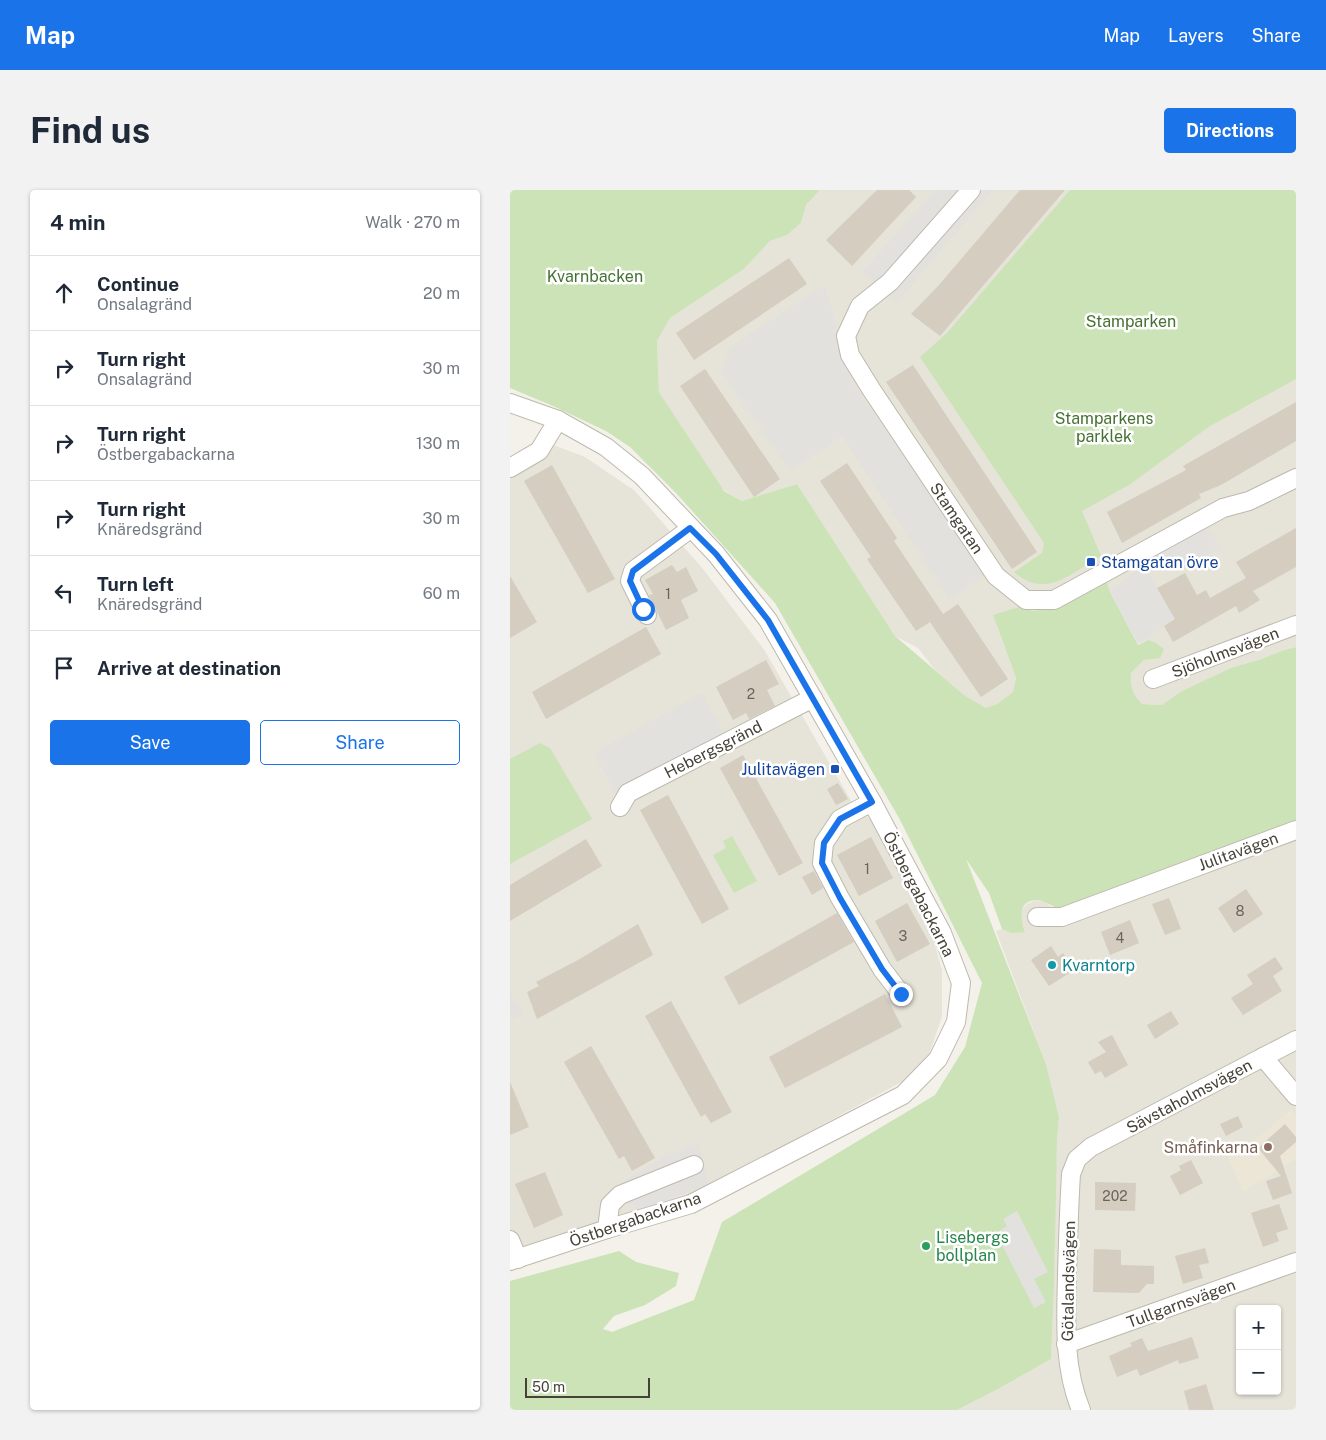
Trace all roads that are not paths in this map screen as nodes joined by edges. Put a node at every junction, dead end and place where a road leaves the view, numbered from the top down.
1 (971, 190) edge
2 (510, 404) edge
3 (558, 420) junction
4 (510, 468) edge
5 (1296, 478) edge
6 (690, 528) junction
7 (647, 616) dead end
8 (1296, 625) edge
9 (1153, 679) dead end
10 (814, 698) junction
11 (872, 802) junction
12 (620, 807) dead end
13 (1296, 830) edge
14 (1037, 917) dead end
15 (901, 994) dead end
16 (1296, 1040) edge
17 (1263, 1057) junction
18 (1296, 1096) edge
19 (1083, 1154) joint
20 (694, 1165) dead end
21 (607, 1228) junction
22 (510, 1240) edge
23 (514, 1260) edge
24 (1296, 1262) edge
25 (1066, 1344) junction
26 (1081, 1410) edge

1 - 5 street, Stamgatan
2 - 3 street, Östbergabackarna
3 - 4 street
3 - 6 street, Östbergabackarna
6 - 7 street
6 - 10 street, Östbergabackarna
8 - 9 street, Sjöholmsvägen
10 - 11 street, Östbergabackarna
10 - 12 street, Hebergsgränd
11 - 15 street
11 - 21 street, Östbergabackarna
13 - 14 street, Julitavägen
16 - 17 street, Sävstaholmsvägen
17 - 18 street
17 - 19 street, Sävstaholmsvägen
19 - 25 street, Götalandsvägen
20 - 21 street
21 - 23 street, Östbergabackarna
22 - 23 street
24 - 25 street, Tullgarnsvägen
25 - 26 street, Götalandsvägen

